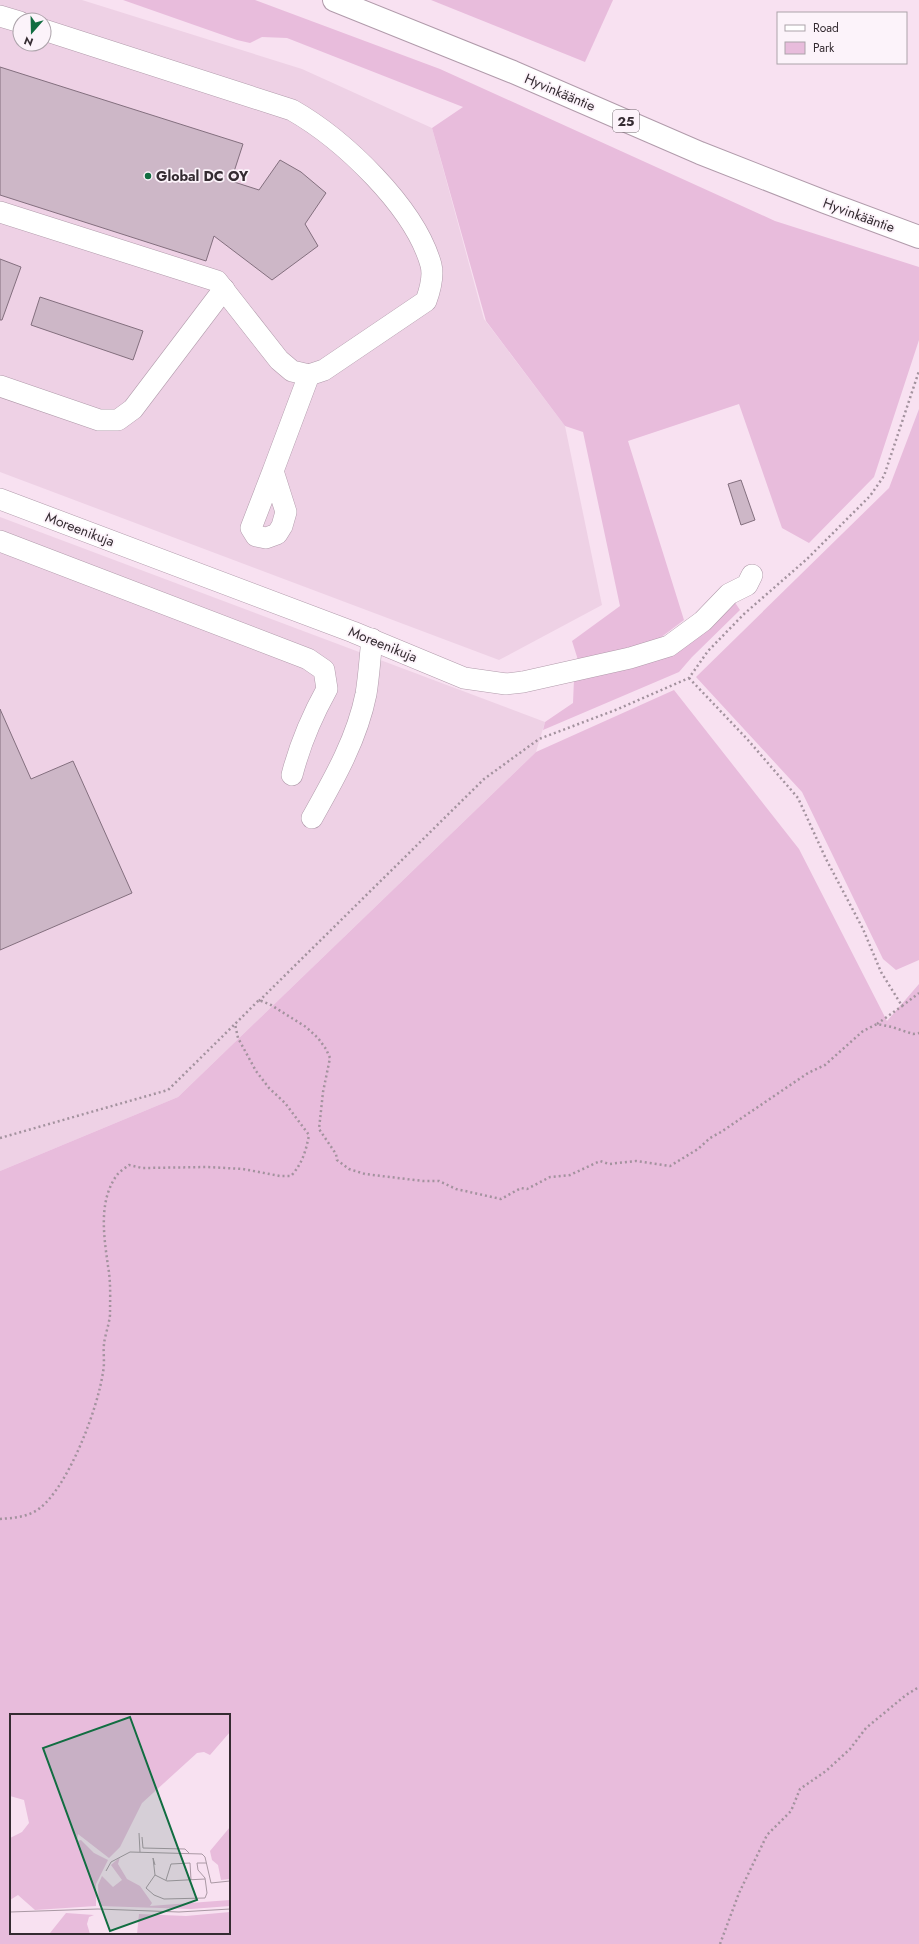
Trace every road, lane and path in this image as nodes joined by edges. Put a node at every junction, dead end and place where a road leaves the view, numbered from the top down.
1 (334, 0) edge
2 (0, 16) edge
3 (12, 20) edge
4 (52, 33) edge
5 (0, 212) edge
6 (919, 237) edge
7 (224, 289) junction
8 (309, 376) junction
9 (0, 386) edge
10 (273, 471) dead end
11 (0, 499) edge
12 (0, 541) edge
13 (752, 574) dead end
14 (372, 639) junction
15 (688, 678) dead end
16 (292, 775) dead end
17 (484, 779) dead end
18 (312, 818) dead end
19 (919, 994) edge
20 (259, 1000) junction
21 (902, 1006) junction
22 (235, 1024) junction
23 (877, 1024) junction
24 (919, 1033) edge
25 (0, 1138) edge
26 (0, 1520) edge
27 (919, 1687) edge
28 (720, 1944) edge

1 - 6 highway, Hyvinkääntie / 25
2 - 3 lane
4 - 8 lane
5 - 7 lane
7 - 8 lane
7 - 9 lane
8 - 10 lane
11 - 14 lane, Moreenikuja
12 - 16 lane
13 - 14 lane, Moreenikuja
14 - 18 lane
15 - 21 path
17 - 20 path
19 - 21 path
20 - 22 path
20 - 23 path
21 - 23 path
22 - 25 path
22 - 26 path
23 - 24 path
27 - 28 path

